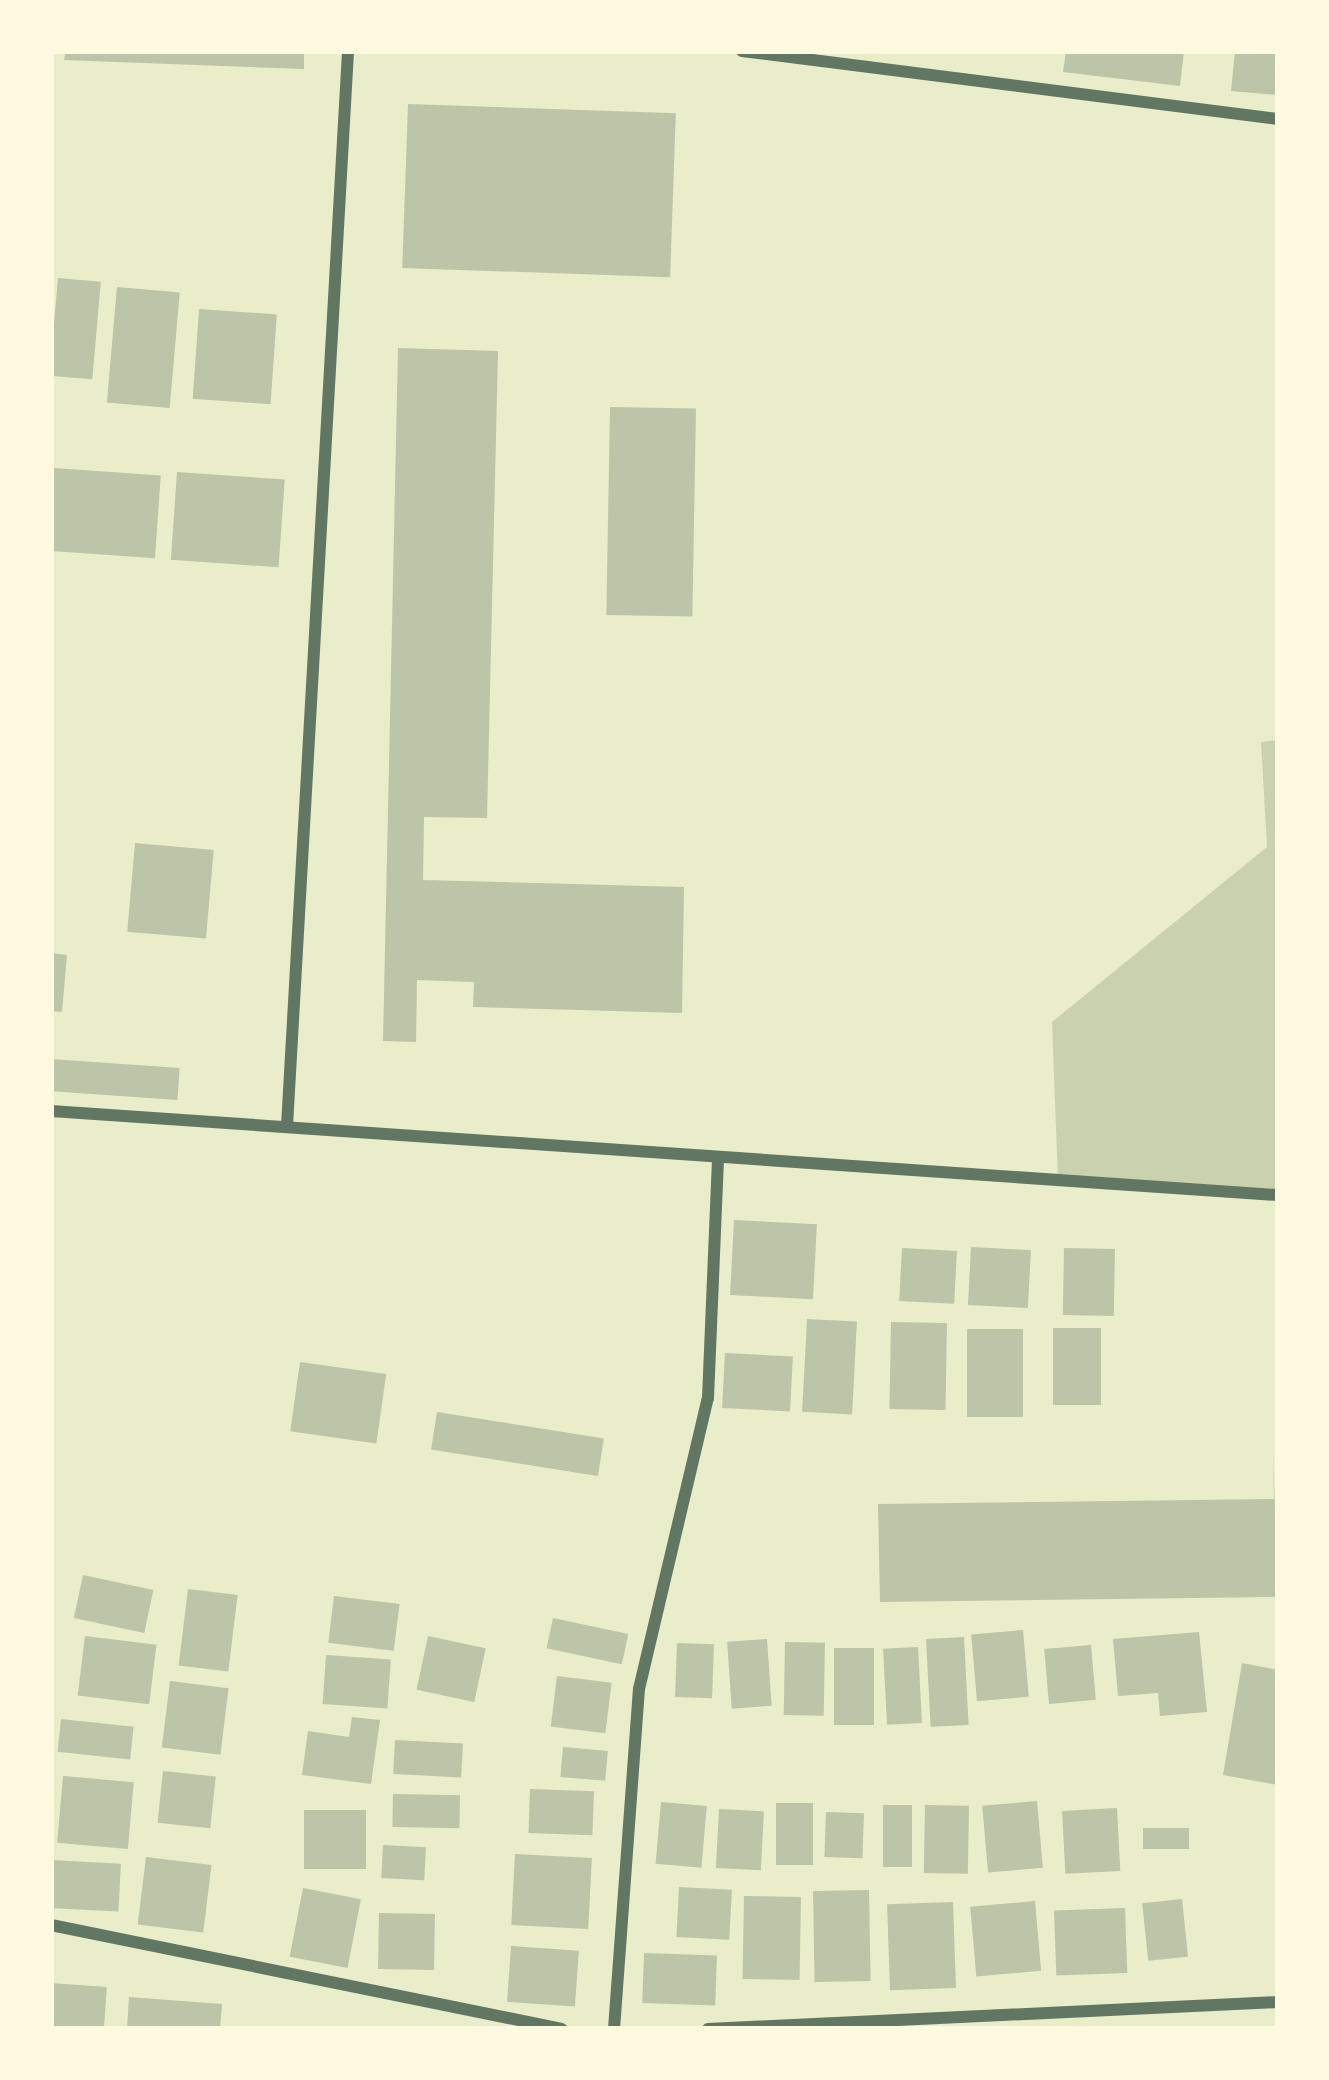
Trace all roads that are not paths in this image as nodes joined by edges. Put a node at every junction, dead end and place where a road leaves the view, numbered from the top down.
1 (348, 51) edge
2 (742, 51) edge
3 (1278, 119) edge
4 (51, 1111) edge
5 (286, 1126) junction
6 (718, 1159) junction
7 (1278, 1195) edge
8 (51, 1925) edge
9 (1278, 2002) edge
10 (562, 2029) edge
11 (614, 2029) edge
12 (708, 2029) edge

1 - 5 street
2 - 3 street
4 - 5 street
5 - 6 street
6 - 7 street
6 - 11 street
8 - 10 street
9 - 12 street

